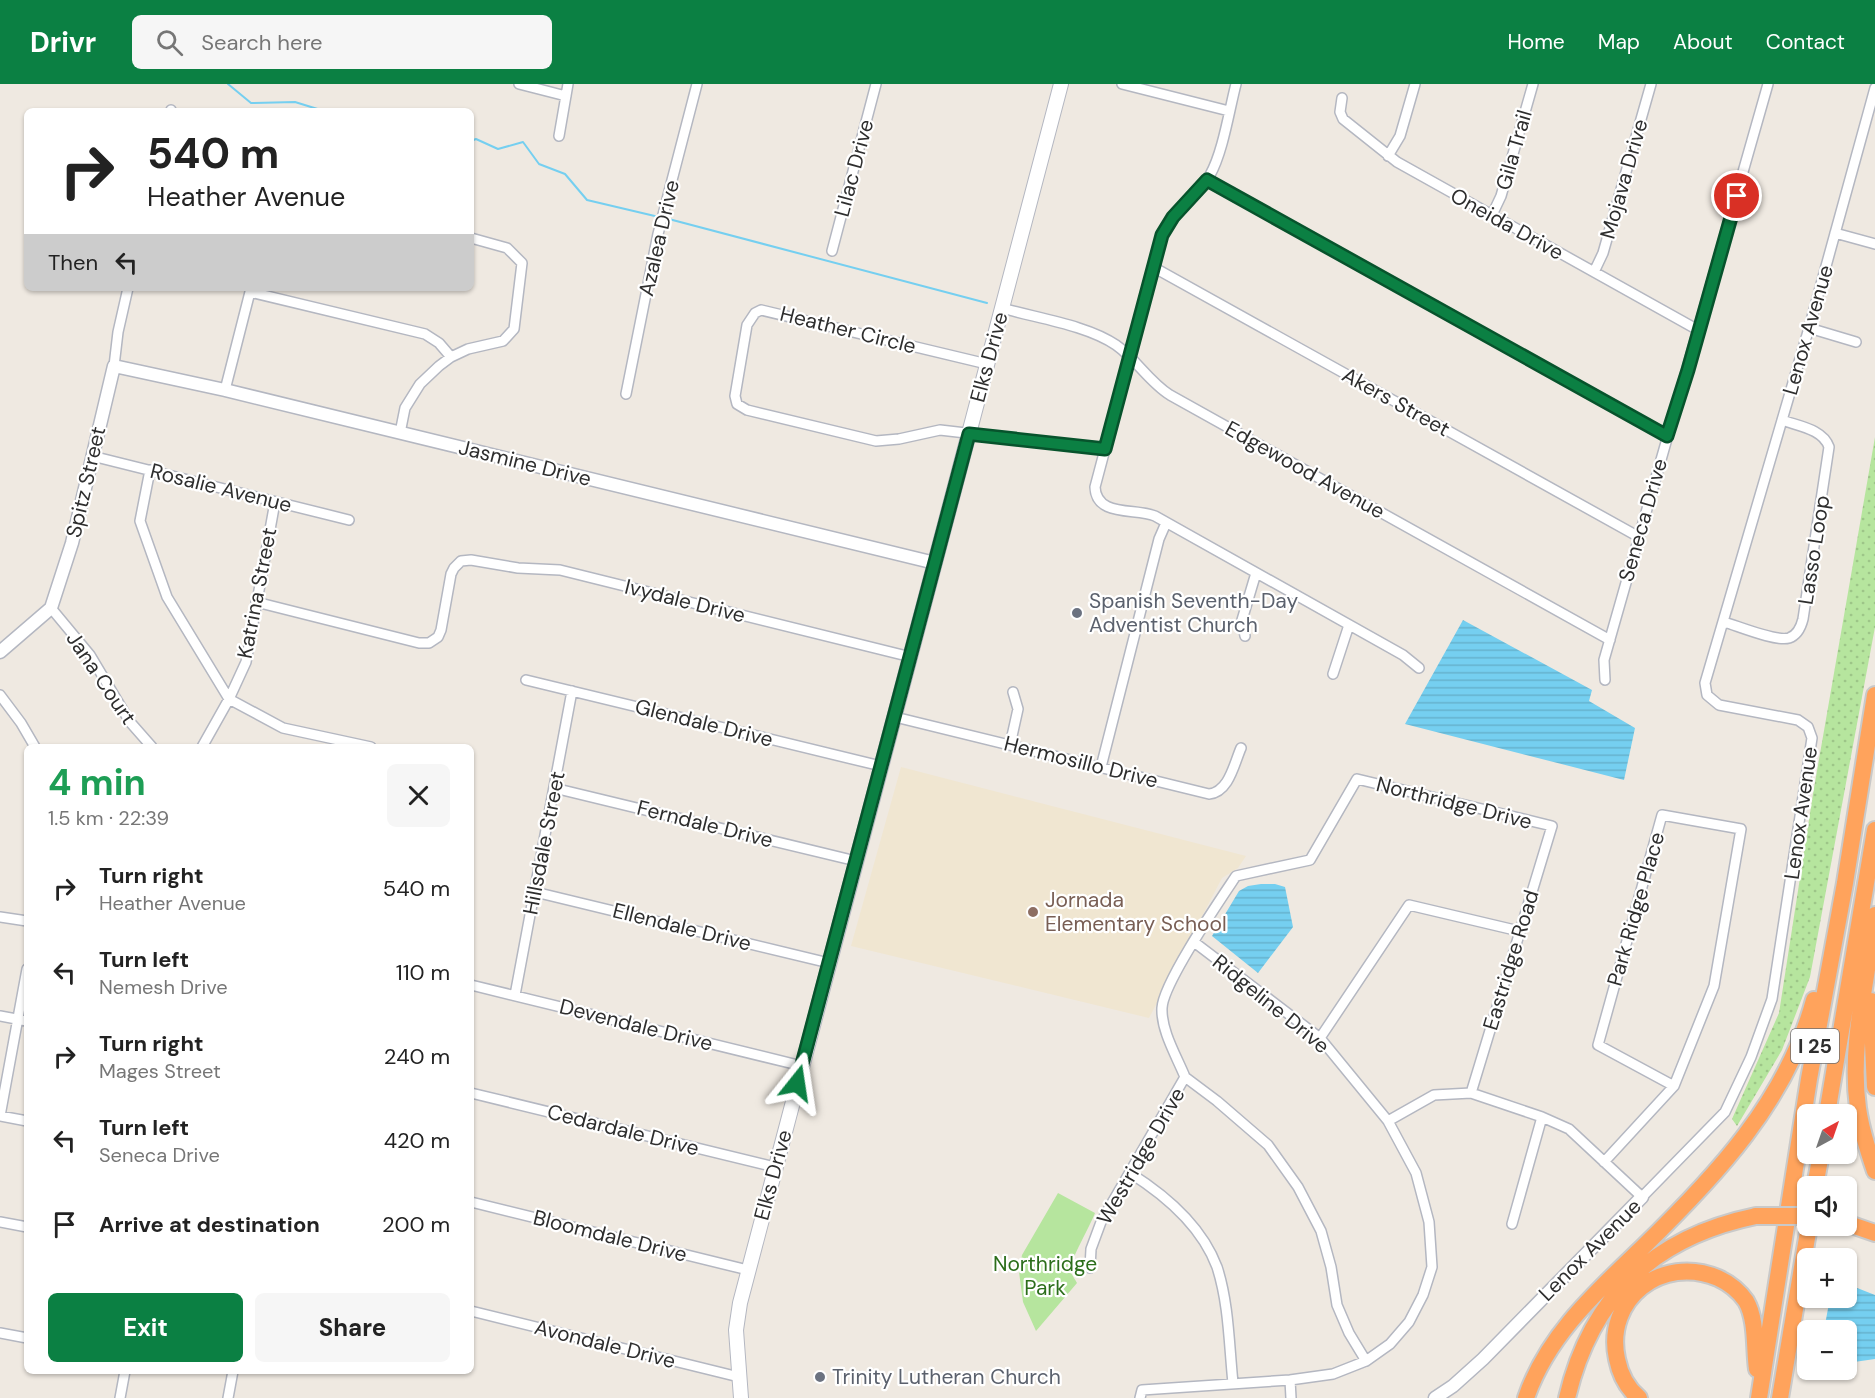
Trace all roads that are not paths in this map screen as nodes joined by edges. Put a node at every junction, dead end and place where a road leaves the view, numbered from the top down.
1 (519, 84) edge
2 (568, 84) edge
3 (697, 84) edge
4 (876, 84) edge
5 (1061, 84) edge
6 (1122, 84) edge
7 (1236, 84) edge
8 (1415, 84) edge
9 (1533, 84) edge
10 (1651, 84) edge
11 (1768, 84) edge
12 (1875, 88) edge
13 (566, 96) junction
14 (1342, 98) dead end
15 (1229, 111) junction
16 (560, 136) dead end
17 (1388, 156) junction
18 (1207, 180) junction
19 (1492, 215) junction
20 (1835, 232) junction
21 (474, 239) edge
22 (1875, 244) edge
23 (832, 251) dead end
24 (1153, 267) junction
25 (1594, 272) junction
26 (127, 291) edge
27 (250, 291) edge
28 (254, 291) edge
29 (1002, 308) junction
30 (1809, 328) junction
31 (1698, 330) junction
32 (1856, 342) dead end
33 (451, 357) junction
34 (1129, 357) junction
35 (987, 364) junction
36 (114, 366) junction
37 (225, 390) junction
38 (626, 394) dead end
39 (1782, 420) junction
40 (400, 433) junction
41 (969, 434) junction
42 (1667, 436) junction
43 (1105, 449) junction
44 (92, 456) junction
45 (150, 470) junction
46 (275, 502) junction
47 (349, 520) dead end
48 (1166, 522) junction
49 (1639, 537) junction
50 (935, 563) junction
51 (1256, 573) junction
52 (256, 602) junction
53 (51, 608) junction
54 (1724, 622) junction
55 (1349, 625) junction
56 (1245, 636) dead end
57 (1610, 640) junction
58 (0, 652) edge
59 (910, 657) junction
60 (1419, 668) dead end
61 (1333, 674) dead end
62 (526, 680) dead end
63 (1605, 680) dead end
64 (572, 691) junction
65 (1013, 692) dead end
66 (0, 695) edge
67 (1875, 695) edge
68 (229, 699) junction
69 (895, 717) junction
70 (33, 744) edge
71 (149, 744) edge
72 (204, 744) edge
73 (357, 744) edge
74 (1010, 745) junction
75 (1241, 748) dead end
76 (881, 766) junction
77 (1101, 767) junction
78 (1357, 779) joint
79 (554, 788) junction
80 (1552, 826) joint
81 (1875, 830) edge
82 (856, 861) junction
83 (1845, 883) junction
84 (535, 892) junction
85 (1875, 915) edge
86 (0, 916) edge
87 (24, 920) edge
88 (1520, 931) junction
89 (1873, 933) junction
90 (1194, 942) junction
91 (829, 963) junction
92 (474, 986) edge
93 (515, 995) junction
94 (24, 1000) edge
95 (0, 1016) edge
96 (22, 1020) edge
97 (1320, 1038) junction
98 (802, 1066) junction
99 (1185, 1077) junction
100 (1674, 1086) junction
101 (1875, 1087) edge
102 (474, 1094) edge
103 (1471, 1094) junction
104 (1829, 1104) edge
105 (0, 1116) edge
106 (1542, 1117) junction
107 (24, 1120) edge
108 (1388, 1121) junction
109 (1604, 1162) junction
110 (775, 1167) junction
111 (1875, 1171) edge
112 (1130, 1173) junction
113 (1642, 1197) junction
114 (474, 1203) edge
115 (1797, 1216) edge
116 (0, 1222) edge
117 (1512, 1224) dead end
118 (24, 1226) edge
119 (1857, 1227) edge
120 (1873, 1232) edge
121 (1807, 1236) edge
122 (1090, 1268) dead end
123 (748, 1270) junction
124 (474, 1312) edge
125 (0, 1333) edge
126 (24, 1337) edge
127 (1366, 1361) junction
128 (124, 1374) edge
129 (232, 1374) edge
130 (740, 1377) junction
131 (1290, 1380) junction
132 (1233, 1383) junction
133 (1760, 1393) edge
134 (120, 1398) edge
135 (228, 1398) edge
136 (741, 1398) edge
137 (1140, 1398) edge
138 (1291, 1398) edge
139 (1435, 1398) edge
140 (1526, 1398) edge
141 (1567, 1398) edge
142 (1639, 1398) edge
143 (1780, 1398) edge

1 - 13 street
2 - 13 street
3 - 38 street, Azalea Drive
4 - 23 street, Lilac Drive
5 - 29 main road, Elks Drive
6 - 15 street
7 - 15 street
8 - 17 street
9 - 19 street, Gila Trail
10 - 25 street, Mojava Drive
11 - 31 street, Seneca Drive
12 - 20 street, Lenox Avenue
13 - 16 street
14 - 17 street, Oneida Drive
15 - 18 street
17 - 19 street, Oneida Drive
18 - 24 street
18 - 42 street
19 - 25 street, Oneida Drive
20 - 22 street
20 - 30 street, Lenox Avenue
21 - 33 street
24 - 34 street
24 - 49 street, Akers Street
25 - 31 street, Oneida Drive
26 - 36 street, Spitz Street
27 - 37 street
28 - 33 street
29 - 34 street, Edgewood Avenue
29 - 35 main road, Elks Drive
30 - 32 street
30 - 39 street, Lenox Avenue
31 - 42 street, Seneca Drive
33 - 40 street
34 - 43 street
34 - 57 street, Edgewood Avenue
35 - 41 main road, Elks Drive
35 - 41 street, Heather Circle
36 - 37 street, Jasmine Drive
36 - 44 street, Spitz Street
37 - 40 street, Jasmine Drive
39 - 54 street, Lenox Avenue
39 - 54 street, Lasso Loop
40 - 50 street, Jasmine Drive
41 - 43 street, Heather Circle
41 - 50 main road, Elks Drive
42 - 49 street, Seneca Drive
43 - 48 street
44 - 45 street, Rosalie Avenue
44 - 53 street, Spitz Street
45 - 46 street, Rosalie Avenue
45 - 68 street
46 - 47 street, Rosalie Avenue
46 - 52 street, Katrina Street
48 - 51 street
48 - 77 street
49 - 57 street, Seneca Drive
50 - 59 main road, Elks Drive
51 - 55 street
51 - 56 street
52 - 59 street, Ivydale Drive
52 - 68 street, Katrina Street
53 - 58 street
53 - 71 street, Jana Court
54 - 113 street, Lenox Avenue
55 - 60 street
55 - 61 street
57 - 63 street, Seneca Drive
59 - 69 main road, Elks Drive
62 - 64 street, Glendale Drive
64 - 76 street, Glendale Drive
64 - 79 street, Hillsdale Street
65 - 74 street
66 - 70 street
67 - 83 highway, I 25
68 - 72 street, Katrina Street
68 - 73 street
69 - 74 street, Hermosillo Drive
69 - 76 main road, Elks Drive
74 - 77 street, Hermosillo Drive
75 - 77 street, Hermosillo Drive
76 - 82 main road, Elks Drive
78 - 80 street, Northridge Drive
78 - 90 street, Westridge Drive
79 - 82 street, Ferndale Drive
79 - 84 street, Hillsdale Street
80 - 88 street, Eastridge Road
81 - 104 highway, I 25
82 - 91 main road, Elks Drive
83 - 133 highway, I 25
83 - 140 highway
84 - 91 street, Ellendale Drive
84 - 93 street, Hillsdale Street
85 - 89 highway
86 - 87 street
88 - 97 street
88 - 103 street, Eastridge Road
89 - 101 highway
89 - 111 highway
90 - 97 street, Ridgeline Drive
90 - 99 street, Westridge Drive
91 - 98 main road, Elks Drive
92 - 93 street, Devendale Drive
93 - 98 street, Devendale Drive
94 - 96 street
95 - 96 street
96 - 105 street
97 - 108 street, Ridgeline Drive
98 - 110 main road, Elks Drive
99 - 112 street, Westridge Drive
99 - 127 street
100 - 100 street, Park Ridge Place
100 - 109 street, Park Ridge Place
102 - 110 street, Cedardale Drive
103 - 106 street
103 - 108 street
105 - 107 street
106 - 109 street
106 - 117 street
108 - 127 street, Ridgeline Drive
109 - 113 street
110 - 123 main road, Elks Drive
112 - 122 street, Westridge Drive
112 - 132 street
113 - 139 street, Lenox Avenue
114 - 123 street, Bloomdale Drive
115 - 141 highway, bridge
116 - 118 street
119 - 120 highway
121 - 143 highway
123 - 130 main road, Elks Drive
124 - 130 street, Avondale Drive
125 - 126 street
127 - 131 street, Ridgeline Drive
128 - 134 street
129 - 135 street
130 - 136 main road, Elks Drive
131 - 132 street, Ridgeline Drive
131 - 138 street
132 - 137 street, Ridgeline Drive
133 - 142 highway

